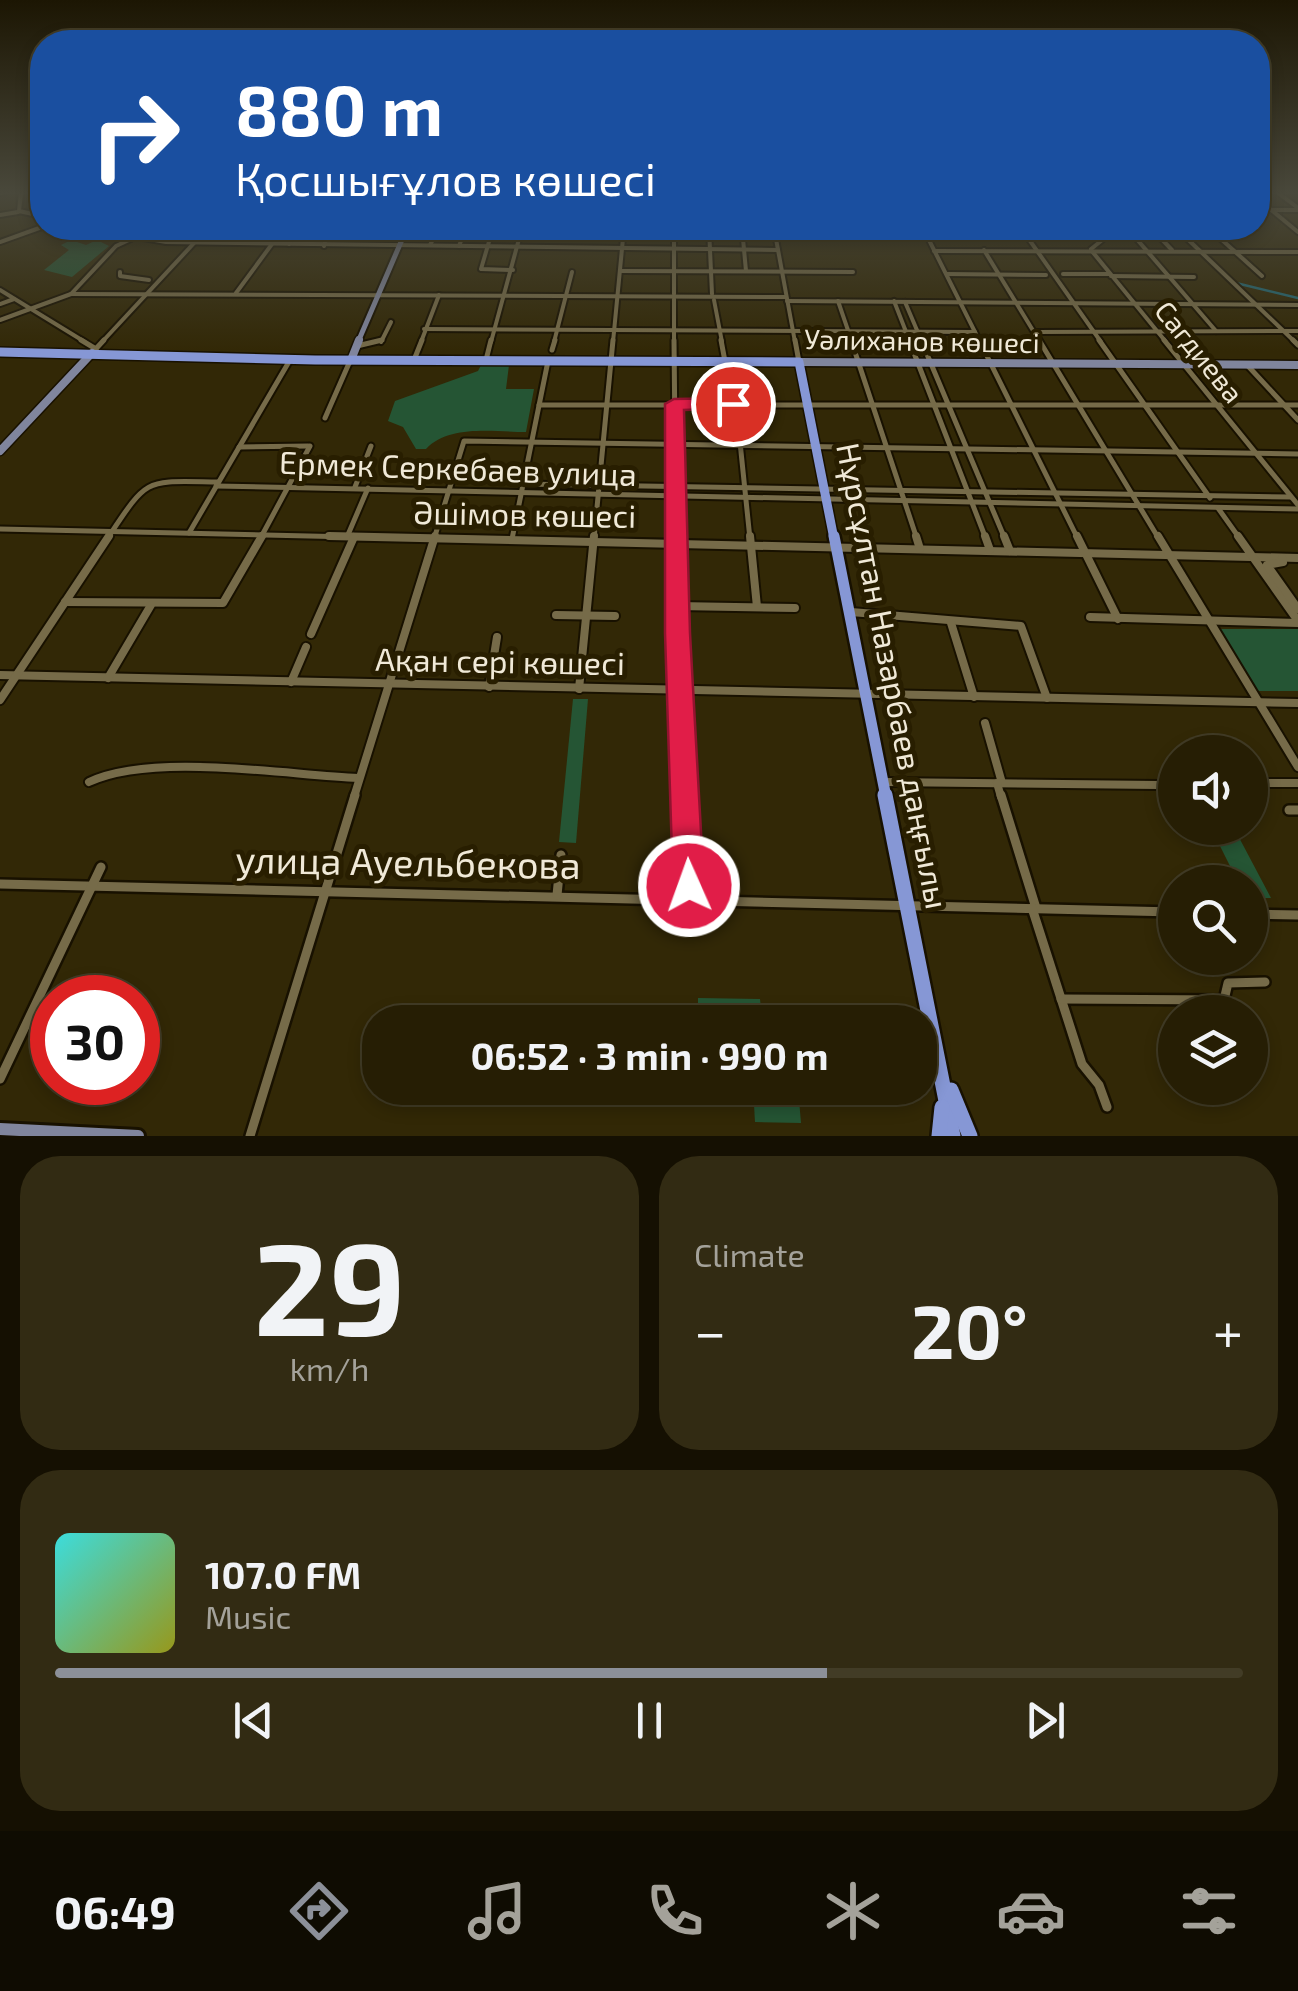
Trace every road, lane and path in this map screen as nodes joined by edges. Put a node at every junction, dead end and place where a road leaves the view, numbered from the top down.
1 (117, 245) edge
2 (191, 245) edge
3 (271, 245) edge
4 (308, 245) edge
5 (398, 245) junction
6 (622, 245) edge
7 (744, 245) edge
8 (777, 245) edge
9 (932, 245) edge
10 (1034, 245) edge
11 (1096, 245) edge
12 (1141, 245) edge
13 (1167, 245) edge
14 (1193, 245) edge
15 (1227, 245) edge
16 (325, 246) joint
17 (430, 246) joint
18 (459, 246) joint
19 (488, 246) junction
20 (516, 246) junction
21 (568, 247) joint
22 (622, 248) junction
23 (674, 248) junction
24 (710, 248) junction
25 (744, 249) junction
26 (778, 250) junction
27 (934, 250) junction
28 (984, 250) junction
29 (1037, 250) junction
30 (1090, 250) junction
31 (1145, 250) junction
32 (1232, 250) junction
33 (1172, 251) junction
34 (1199, 251) junction
35 (1298, 252) edge
36 (513, 270) junction
37 (709, 270) junction
38 (620, 271) junction
39 (674, 271) junction
40 (746, 271) junction
41 (120, 272) dead end
42 (572, 272) dead end
43 (782, 272) junction
44 (853, 272) dead end
45 (1048, 273) junction
46 (946, 274) junction
47 (1000, 274) junction
48 (1062, 274) dead end
49 (1111, 275) junction
50 (1168, 276) junction
51 (1262, 276) dead end
52 (1194, 277) dead end
53 (149, 280) dead end
54 (1, 292) edge
55 (149, 292) junction
56 (72, 294) junction
57 (236, 294) junction
58 (381, 295) junction
59 (439, 295) junction
60 (618, 295) junction
61 (505, 296) junction
62 (564, 296) junction
63 (674, 297) junction
64 (713, 297) junction
65 (15, 298) junction
66 (787, 299) junction
67 (838, 301) junction
68 (894, 301) junction
69 (905, 302) junction
70 (960, 302) junction
71 (1019, 302) junction
72 (1072, 303) junction
73 (0, 304) edge
74 (1134, 304) junction
75 (1194, 305) junction
76 (1256, 306) junction
77 (1298, 306) edge
78 (31, 308) junction
79 (0, 320) edge
80 (391, 322) dead end
81 (496, 328) junction
82 (614, 328) junction
83 (424, 329) junction
84 (557, 329) junction
85 (674, 330) junction
86 (719, 330) junction
87 (793, 330) junction
88 (849, 331) junction
89 (1284, 331) junction
90 (1298, 331) edge
91 (906, 332) junction
92 (917, 332) junction
93 (975, 332) junction
94 (1036, 332) junction
95 (1094, 332) junction
96 (1157, 332) junction
97 (1217, 332) junction
98 (1298, 345) edge
99 (357, 346) junction
100 (376, 346) junction
101 (552, 350) dead end
102 (94, 351) junction
103 (0, 352) edge
104 (290, 359) junction
105 (369, 359) junction
106 (351, 360) junction
107 (414, 360) junction
108 (486, 360) junction
109 (511, 361) junction
110 (548, 361) junction
111 (612, 361) junction
112 (675, 362) junction
113 (725, 362) junction
114 (799, 362) junction
115 (860, 363) junction
116 (918, 364) junction
117 (931, 364) junction
118 (991, 364) junction
119 (1055, 364) junction
120 (1118, 365) junction
121 (1184, 365) junction
122 (1248, 365) junction
123 (1298, 366) edge
124 (808, 403) junction
125 (873, 403) junction
126 (674, 404) junction
127 (733, 404) junction
128 (934, 404) junction
129 (948, 404) junction
130 (1011, 404) junction
131 (1078, 404) junction
132 (1144, 404) junction
133 (539, 405) junction
134 (606, 405) junction
135 (1216, 405) junction
136 (1284, 405) junction
137 (1298, 405) edge
138 (325, 418) dead end
139 (1298, 420) edge
140 (532, 440) junction
141 (603, 440) junction
142 (675, 441) junction
143 (740, 442) junction
144 (815, 443) junction
145 (886, 445) junction
146 (371, 446) dead end
147 (239, 447) junction
148 (952, 447) junction
149 (967, 448) junction
150 (1034, 450) junction
151 (0, 451) edge
152 (1106, 451) junction
153 (1178, 452) junction
154 (1256, 454) junction
155 (1298, 454) edge
156 (298, 469) junction
157 (362, 471) junction
158 (147, 484) joint
159 (217, 484) junction
160 (523, 484) junction
161 (599, 484) junction
162 (674, 485) junction
163 (289, 486) junction
164 (745, 487) junction
165 (355, 488) junction
166 (368, 488) junction
167 (901, 490) junction
168 (446, 491) junction
169 (968, 491) junction
170 (984, 491) junction
171 (1054, 492) junction
172 (1131, 493) junction
173 (826, 494) junction
174 (520, 495) junction
175 (1208, 495) junction
176 (598, 496) junction
177 (674, 497) junction
178 (1291, 497) junction
179 (747, 498) junction
180 (904, 501) junction
181 (972, 502) junction
182 (988, 502) junction
183 (1060, 504) junction
184 (1139, 505) junction
185 (1217, 507) junction
186 (1298, 507) edge
187 (0, 529) edge
188 (110, 532) junction
189 (189, 533) junction
190 (264, 535) junction
191 (351, 537) junction
192 (431, 538) junction
193 (512, 540) junction
194 (594, 542) junction
195 (675, 543) junction
196 (752, 545) junction
197 (837, 547) junction
198 (920, 549) junction
199 (990, 550) junction
200 (1010, 550) junction
201 (1084, 552) junction
202 (1169, 555) junction
203 (1252, 556) junction
204 (1281, 557) junction
205 (1298, 558) edge
206 (65, 602) junction
207 (152, 604) junction
208 (677, 606) junction
209 (757, 607) junction
210 (795, 608) dead end
211 (1298, 609) edge
212 (850, 612) junction
213 (556, 615) dead end
214 (586, 616) junction
215 (615, 616) dead end
216 (1090, 616) dead end
217 (1118, 618) junction
218 (1209, 621) junction
219 (1298, 622) edge
220 (951, 623) junction
221 (311, 634) dead end
222 (497, 636) dead end
223 (306, 647) dead end
224 (0, 675) edge
225 (16, 676) junction
226 (108, 678) junction
227 (291, 682) junction
228 (387, 685) junction
229 (489, 687) junction
230 (578, 690) junction
231 (681, 691) junction
232 (866, 696) junction
233 (974, 697) junction
234 (1047, 698) junction
235 (0, 700) edge
236 (1258, 702) junction
237 (1298, 703) edge
238 (985, 723) dead end
239 (1298, 767) edge
240 (358, 778) junction
241 (89, 782) dead end
242 (883, 782) junction
243 (1000, 783) junction
244 (1268, 783) edge
245 (1298, 783) edge
246 (1158, 785) dead end
247 (561, 855) dead end
248 (101, 866) dead end
249 (0, 884) edge
250 (92, 886) junction
251 (323, 890) junction
252 (557, 895) junction
253 (690, 899) junction
254 (907, 904) junction
255 (1034, 908) junction
256 (1158, 912) edge
257 (1268, 915) edge
258 (1298, 916) edge
259 (1265, 982) dead end
260 (1061, 999) junction
261 (939, 1051) junction
262 (0, 1079) edge
263 (1107, 1107) dead end
264 (0, 1129) edge
265 (138, 1136) edge
266 (250, 1136) edge
267 (939, 1136) edge
268 (953, 1136) edge
269 (970, 1136) edge

1 - 56 street
2 - 55 street
3 - 57 street
4 - 16 street
5 - 16 street
5 - 17 street
5 - 58 main road
6 - 22 street
7 - 25 street
8 - 26 street, Нұрсұлтан Назарбаев даңғылы
9 - 27 street
10 - 29 street
11 - 30 street
12 - 31 street
13 - 33 street
14 - 34 street
15 - 32 street
17 - 18 street
18 - 19 street
19 - 20 street
19 - 36 street
20 - 21 street
20 - 36 street
21 - 22 street
22 - 23 street
22 - 38 street
23 - 24 street
23 - 39 street
24 - 25 street
24 - 37 street
25 - 26 street
25 - 40 street
26 - 43 street, Нұрсұлтан Назарбаев даңғылы
27 - 28 street
27 - 46 street
28 - 29 street
28 - 47 street
29 - 30 street
29 - 45 street
30 - 31 street
30 - 49 street, Сагдиева
31 - 33 street
31 - 50 street
32 - 34 street
32 - 35 street
32 - 51 street
33 - 34 street
34 - 76 street
36 - 61 street
37 - 39 street
37 - 40 street
37 - 64 street
38 - 39 street
38 - 60 street
39 - 63 street
40 - 43 street
41 - 53 street
42 - 62 street
43 - 44 street
43 - 66 street, Нұрсұлтан Назарбаев даңғылы
45 - 47 street
45 - 72 street
46 - 47 street
46 - 70 street
47 - 71 street
48 - 49 street
49 - 50 street
49 - 74 street, Сагдиева
50 - 52 street
50 - 75 street
54 - 65 street
55 - 56 street
55 - 57 street
55 - 102 street
56 - 78 street
57 - 58 street
58 - 59 street
58 - 99 main road
59 - 61 street
59 - 83 street
60 - 62 street
60 - 63 street
60 - 82 street
61 - 62 street
61 - 81 street
62 - 84 street
63 - 64 street
63 - 85 street
64 - 66 street
64 - 86 street
65 - 73 street
65 - 78 street
66 - 67 street
66 - 87 street, Нұрсұлтан Назарбаев даңғылы
67 - 68 street
67 - 88 street
68 - 69 street
68 - 91 street
69 - 70 street
69 - 92 street
70 - 71 street
70 - 93 street
71 - 72 street
71 - 94 street
72 - 74 street
72 - 95 street
74 - 75 street
74 - 96 street, Сагдиева
75 - 76 street
75 - 97 street
76 - 77 street
76 - 89 street
78 - 79 street
78 - 102 street
80 - 100 street
81 - 83 street
81 - 84 street
81 - 108 street
82 - 84 street
82 - 85 street
82 - 111 street
83 - 107 street
84 - 101 street
85 - 86 street
85 - 112 street
86 - 87 street
86 - 113 street
87 - 88 street
87 - 114 street, Нұрсұлтан Назарбаев даңғылы
88 - 91 street
88 - 115 street
89 - 90 street
89 - 97 street
89 - 98 street
91 - 92 street
91 - 116 street
92 - 93 street
92 - 117 street
93 - 118 street
94 - 95 street
94 - 119 street
95 - 96 street
95 - 120 street
96 - 97 street
96 - 121 street, Сагдиева
99 - 100 street
99 - 106 main road
100 - 105 street
102 - 103 highway
102 - 104 highway
102 - 151 main road
104 - 106 highway
104 - 147 street
105 - 106 highway
105 - 107 highway
106 - 109 highway
106 - 138 street
107 - 108 highway, Уәлиханов көшесі
108 - 109 highway, Уәлиханов көшесі
109 - 110 highway, Уәлиханов көшесі
110 - 111 highway, Уәлиханов көшесі
110 - 133 street
111 - 112 highway, Уәлиханов көшесі
111 - 134 street
112 - 113 highway, Уәлиханов көшесі
112 - 126 street
113 - 114 highway, Уәлиханов көшесі
113 - 127 street
114 - 115 main road, Уәлиханов көшесі
114 - 124 highway, Нұрсұлтан Назарбаев даңғылы
115 - 116 main road, Уәлиханов көшесі
115 - 125 street
116 - 117 main road, Уәлиханов көшесі
116 - 128 street
117 - 118 main road, Уәлиханов көшесі
117 - 129 street
118 - 119 main road, Уәлиханов көшесі
118 - 130 street
119 - 120 main road, Уәлиханов көшесі
119 - 131 street
120 - 121 main road, Уәлиханов көшесі
120 - 132 street
121 - 122 main road, Уәлиханов көшесі
121 - 135 street, Сагдиева
122 - 123 main road, Уәлиханов көшесі
122 - 136 street
124 - 125 street
124 - 127 street
124 - 144 highway, Нұрсұлтан Назарбаев даңғылы
125 - 128 street
125 - 145 street
126 - 127 street
126 - 134 street
126 - 142 street
127 - 143 street
128 - 129 street
128 - 148 street
129 - 130 street
129 - 149 street
130 - 131 street
130 - 150 street
131 - 132 street
131 - 152 street
132 - 135 street
132 - 153 street
133 - 134 street
133 - 140 street
134 - 141 street
135 - 136 street
135 - 154 street, Сагдиева
136 - 137 street
136 - 139 street
140 - 141 street
140 - 160 street
140 - 168 street
141 - 142 street
141 - 161 street
142 - 143 street
142 - 162 street
143 - 144 street
143 - 164 street
144 - 145 street
144 - 173 highway, Нұрсұлтан Назарбаев даңғылы
145 - 148 street
145 - 167 street
146 - 157 street
147 - 156 street
147 - 159 street
148 - 149 street
148 - 169 street
149 - 150 street
149 - 170 street
150 - 152 street
150 - 171 street
152 - 153 street
152 - 172 street
153 - 154 street
153 - 175 street
154 - 155 street
154 - 178 street, Сагдиева
156 - 157 street
156 - 163 street
157 - 165 street
158 - 159 street, Ермек Серкебаев улица
158 - 188 street
159 - 163 street, Ермек Серкебаев улица
159 - 189 street
160 - 161 street, Ермек Серкебаев улица
160 - 174 street
161 - 162 street, Ермек Серкебаев улица
161 - 176 street
162 - 164 street, Ермек Серкебаев улица
162 - 177 street
163 - 165 street, Ермек Серкебаев улица
163 - 190 street
164 - 173 street, Ермек Серкебаев улица
164 - 179 street
165 - 166 street, Ермек Серкебаев улица
166 - 168 street, Ермек Серкебаев улица
166 - 191 street
167 - 169 street, Ермек Серкебаев улица
167 - 173 street, Ермек Серкебаев улица
167 - 180 street
168 - 174 street, Ермек Серкебаев улица
168 - 192 street
169 - 170 street, Ермек Серкебаев улица
169 - 181 street
170 - 171 street, Ермек Серкебаев улица
170 - 182 street
171 - 172 street, Ермек Серкебаев улица
171 - 183 street
172 - 175 street, Ермек Серкебаев улица
172 - 184 street
173 - 179 street, Ермек Серкебаев улица
173 - 180 street, Ермек Серкебаев улица
173 - 197 highway, Нұрсұлтан Назарбаев даңғылы
174 - 176 street, Ермек Серкебаев улица
174 - 193 street
175 - 178 street, Ермек Серкебаев улица
175 - 185 street
176 - 177 street, Ермек Серкебаев улица
176 - 194 street
177 - 179 street, Ермек Серкебаев улица
177 - 195 street
178 - 186 street, Сагдиева
179 - 196 street
180 - 181 street, Ермек Серкебаев улица
180 - 198 street
181 - 182 street, Ермек Серкебаев улица
181 - 199 street
182 - 183 street, Ермек Серкебаев улица
182 - 200 street
183 - 184 street, Ермек Серкебаев улица
183 - 201 street
184 - 185 street, Ермек Серкебаев улица
184 - 202 street
185 - 186 street, Ермек Серкебаев улица
185 - 203 street
187 - 188 street, Әшімов көшесі
188 - 189 street, Әшімов көшесі
188 - 206 street
189 - 190 street, Әшімов көшесі
190 - 191 street, Әшімов көшесі
190 - 207 street
191 - 192 street, Әшімов көшесі
191 - 221 street
192 - 193 street, Әшімов көшесі
192 - 228 street
193 - 194 street, Әшімов көшесі
194 - 195 street, Әшімов көшесі
194 - 214 street
195 - 196 street, Әшімов көшесі
195 - 208 street
196 - 197 street, Әшімов көшесі
196 - 209 street
197 - 198 street, Әшімов көшесі
197 - 212 highway, Нұрсұлтан Назарбаев даңғылы
198 - 199 street, Әшімов көшесі
199 - 200 street, Әшімов көшесі
200 - 201 street, Әшімов көшесі
201 - 202 street, Әшімов көшесі
201 - 217 street
202 - 203 street, Әшімов көшесі
202 - 218 street
203 - 204 street, Әшімов көшесі
203 - 219 street
204 - 205 street, Әшімов көшесі
204 - 211 street
206 - 207 street
206 - 225 street
207 - 226 street
208 - 209 street
208 - 231 street
209 - 210 street
212 - 220 street
212 - 232 highway, Нұрсұлтан Назарбаев даңғылы
213 - 214 street
214 - 215 street
214 - 230 street
216 - 217 street
217 - 218 street
218 - 219 street
218 - 236 street
220 - 233 street
220 - 234 street
222 - 229 street
223 - 227 street
224 - 225 street, Ақан сері көшесі
225 - 226 street, Ақан сері көшесі
225 - 235 street
226 - 227 street, Ақан сері көшесі
227 - 228 street, Ақан сері көшесі
228 - 229 street, Ақан сері көшесі
228 - 240 street
229 - 230 street, Ақан сері көшесі
230 - 231 street, Ақан сері көшесі
231 - 232 street, Ақан сері көшесі
231 - 253 street
232 - 233 street, Ақан сері көшесі
232 - 242 highway, Нұрсұлтан Назарбаев даңғылы
233 - 234 street, Ақан сері көшесі
234 - 236 street, Ақан сері көшесі
236 - 237 street, Ақан сері көшесі
236 - 239 street
238 - 243 street
240 - 241 street
240 - 251 street
242 - 243 street
242 - 254 highway, Нұрсұлтан Назарбаев даңғылы
243 - 246 street
243 - 255 street
244 - 245 street
247 - 252 street
248 - 250 street
249 - 250 street, улица Ауельбекова
250 - 251 street, улица Ауельбекова
250 - 262 street
251 - 252 street, улица Ауельбекова
251 - 266 street
252 - 253 street, улица Ауельбекова
253 - 254 street, улица Ауельбекова
254 - 255 street, улица Ауельбекова
254 - 261 highway, Нұрсұлтан Назарбаев даңғылы
255 - 256 street, улица Ауельбекова
255 - 260 street
257 - 258 street
259 - 260 street
260 - 263 street
261 - 267 highway
261 - 268 highway, Нұрсұлтан Назарбаев даңғылы
261 - 269 highway
264 - 265 main road

